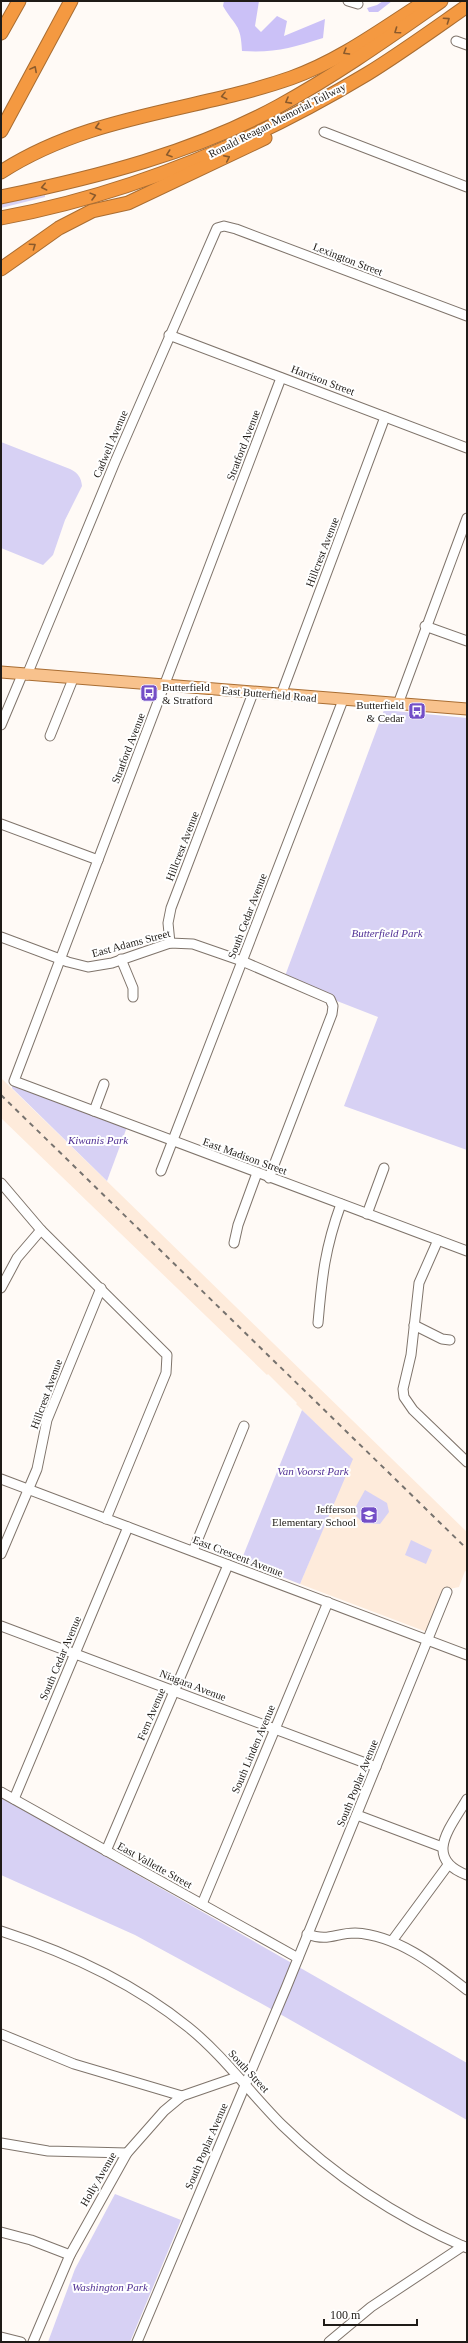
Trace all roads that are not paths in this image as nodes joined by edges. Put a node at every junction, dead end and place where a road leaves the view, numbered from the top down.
1 (20, 1) edge
2 (71, 1) edge
3 (348, 1) edge
4 (426, 1) edge
5 (441, 1) edge
6 (358, 4) dead end
7 (467, 6) edge
8 (1, 33) edge
9 (456, 41) dead end
10 (467, 45) edge
11 (368, 73) junction
12 (1, 131) edge
13 (324, 132) dead end
14 (1, 172) edge
15 (467, 187) edge
16 (1, 197) edge
17 (1, 218) edge
18 (220, 226) joint
19 (1, 269) edge
20 (467, 316) edge
21 (170, 335) junction
22 (281, 378) junction
23 (385, 417) junction
24 (467, 448) edge
25 (467, 518) edge
26 (425, 626) junction
27 (467, 641) edge
28 (1, 672) edge
29 (25, 675) junction
30 (73, 678) junction
31 (164, 686) junction
32 (252, 692) junction
33 (281, 695) junction
34 (343, 700) junction
35 (398, 704) junction
36 (467, 709) edge
37 (1, 725) edge
38 (50, 736) dead end
39 (1, 824) edge
40 (98, 860) junction
41 (1, 937) edge
42 (170, 943) junction
43 (60, 959) junction
44 (122, 960) junction
45 (242, 961) junction
46 (133, 997) dead end
47 (14, 1081) joint
48 (104, 1084) dead end
49 (94, 1111) junction
50 (172, 1142) junction
51 (384, 1168) dead end
52 (161, 1171) dead end
53 (257, 1173) junction
54 (269, 1178) junction
55 (1, 1183) edge
56 (342, 1204) junction
57 (367, 1214) junction
58 (41, 1230) junction
59 (438, 1240) junction
60 (234, 1243) dead end
61 (467, 1251) edge
62 (1, 1288) edge
63 (101, 1288) junction
64 (318, 1323) dead end
65 (414, 1325) junction
66 (450, 1340) dead end
67 (244, 1426) dead end
68 (467, 1462) edge
69 (1, 1479) edge
70 (28, 1490) junction
71 (106, 1519) junction
72 (128, 1527) junction
73 (193, 1551) junction
74 (1, 1554) edge
75 (228, 1565) junction
76 (447, 1592) dead end
77 (328, 1602) junction
78 (1, 1626) edge
79 (428, 1640) junction
80 (74, 1654) junction
81 (467, 1655) edge
82 (174, 1691) junction
83 (274, 1729) junction
84 (376, 1767) junction
85 (1, 1792) edge
86 (14, 1799) junction
87 (467, 1799) edge
88 (357, 1815) junction
89 (442, 1847) junction
90 (106, 1851) junction
91 (448, 1865) junction
92 (467, 1876) edge
93 (202, 1904) junction
94 (1, 1931) edge
95 (307, 1934) junction
96 (392, 1941) junction
97 (298, 1958) junction
98 (467, 1990) edge
99 (1, 2034) edge
100 (238, 2077) junction
101 (245, 2084) junction
102 (182, 2096) junction
103 (1, 2143) edge
104 (127, 2153) junction
105 (1, 2232) edge
106 (465, 2247) edge
107 (70, 2256) junction
108 (1, 2338) edge
109 (22, 2342) edge
110 (34, 2342) edge
111 (137, 2342) edge
112 (328, 2342) edge

1 - 8 highway
12 -> 2 highway
3 - 6 street
4 -> 14 highway
5 -> 16 highway, Ronald Reagan Memorial Tollway
11 -> 7 highway, Ronald Reagan Memorial Tollway
9 - 10 street
17 -> 11 highway, Ronald Reagan Memorial Tollway
19 -> 11 highway
13 - 15 street
18 - 20 street, Lexington Street
18 - 21 street, Cadwell Avenue
21 - 22 street, Harrison Street
21 - 29 street, Cadwell Avenue
22 - 23 street, Harrison Street
22 - 31 street, Stratford Avenue
23 - 24 street, Harrison Street
23 - 33 street, Hillcrest Avenue
25 - 26 street
26 - 27 street
26 - 35 street
28 - 29 main road, East Butterfield Road
29 - 30 main road, East Butterfield Road
29 - 37 street, Cadwell Avenue
30 - 31 main road, East Butterfield Road
30 - 38 street
31 - 32 main road, East Butterfield Road
31 - 40 street, Stratford Avenue
32 - 33 main road, East Butterfield Road
32 - 42 street, Hillcrest Avenue
33 - 34 main road, East Butterfield Road
34 - 35 main road, East Butterfield Road
34 - 45 street, South Cedar Avenue
35 - 36 main road, East Butterfield Road
39 - 40 street
40 - 43 street, Stratford Avenue
41 - 43 street, East Adams Street
42 - 44 street, East Adams Street
42 - 45 street, East Adams Street
43 - 44 street, East Adams Street
43 - 47 street, Stratford Avenue
44 - 46 street
45 - 50 street, South Cedar Avenue
45 - 54 street, East Adams Street
47 - 49 street, East Madison Street
48 - 49 street
49 - 50 street, East Madison Street
50 - 52 street, South Cedar Avenue
50 - 53 street, East Madison Street
51 - 57 street
53 - 54 street, East Madison Street
53 - 60 street
54 - 56 street, East Madison Street
55 - 58 street
56 - 57 street, East Madison Street
56 - 64 street
57 - 59 street, East Madison Street
58 - 62 street
58 - 63 street
59 - 61 street, East Madison Street
59 - 65 street
63 - 70 street, Hillcrest Avenue
63 - 71 street
65 - 66 street
65 - 68 street
67 - 73 street
69 - 70 street, East Crescent Avenue
70 - 71 street, East Crescent Avenue
70 - 74 street, Hillcrest Avenue
71 - 72 street, East Crescent Avenue
72 - 73 street, East Crescent Avenue
72 - 80 street, South Cedar Avenue
73 - 75 street, East Crescent Avenue
75 - 77 street, East Crescent Avenue
75 - 82 street, Fern Avenue
76 - 79 street, South Poplar Avenue
77 - 79 street, East Crescent Avenue
77 - 83 street, South Linden Avenue
78 - 80 street, Niagara Avenue
79 - 81 street, East Crescent Avenue
79 - 84 street, South Poplar Avenue
80 - 82 street, Niagara Avenue
80 - 86 street, South Cedar Avenue
82 - 83 street, Niagara Avenue
82 - 90 street, Fern Avenue
83 - 84 street, Niagara Avenue
83 - 93 street, South Linden Avenue
84 - 88 street, South Poplar Avenue
85 - 86 street, East Vallette Street
86 - 90 street, East Vallette Street
87 - 89 street
88 - 89 street
88 - 95 street, South Poplar Avenue
89 - 91 street
90 - 93 street, East Vallette Street
91 - 92 street
91 - 96 street
93 - 97 street, East Vallette Street
94 - 100 street, South Street
95 - 96 street
95 - 97 street, South Poplar Avenue
96 - 98 street
97 - 101 street, South Poplar Avenue
99 - 102 street
100 - 101 street, South Street
100 - 102 street, Holly Avenue
101 - 106 street, South Street
101 - 111 street, South Poplar Avenue
102 - 104 street, Holly Avenue
103 - 104 street
104 - 107 street, Holly Avenue
105 - 107 street
106 - 112 street
107 - 110 street, Holly Avenue
108 - 109 street

